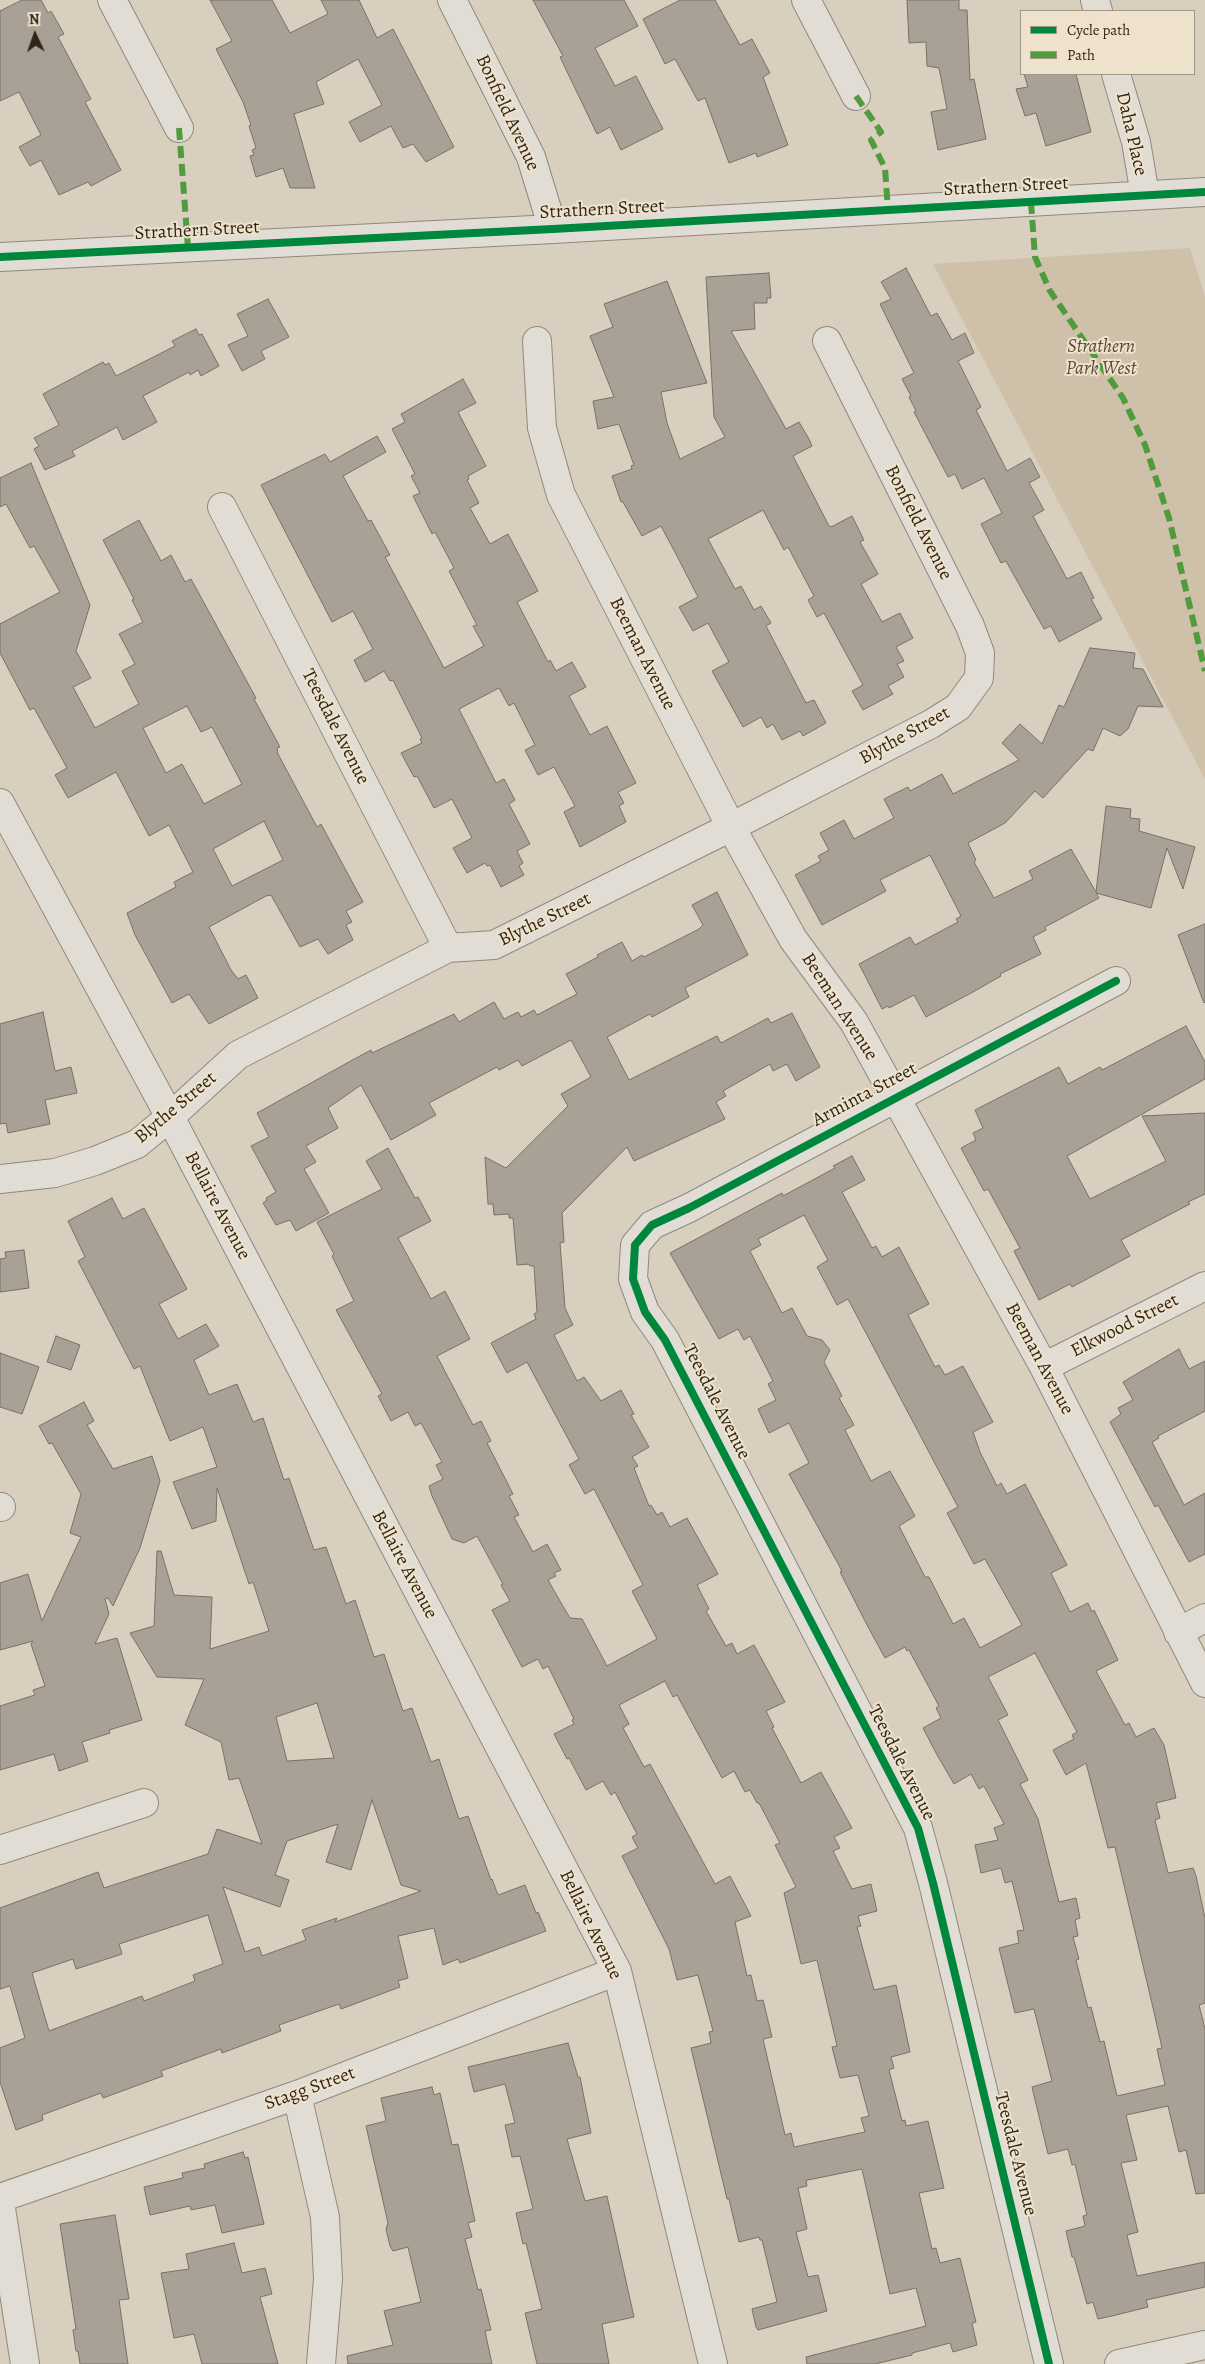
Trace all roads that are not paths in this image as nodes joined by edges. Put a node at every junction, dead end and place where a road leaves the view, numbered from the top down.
1 (112, 0) edge
2 (452, 0) edge
3 (806, 0) edge
4 (1116, 75) edge
5 (856, 96) dead end
6 (179, 128) dead end
7 (1205, 192) edge
8 (1145, 195) junction
9 (553, 229) junction
10 (0, 256) edge
11 (826, 341) dead end
12 (537, 342) dead end
13 (222, 507) dead end
14 (958, 707) joint
15 (0, 803) edge
16 (731, 827) junction
17 (448, 948) junction
18 (1116, 981) dead end
19 (895, 1098) junction
20 (170, 1117) junction
21 (0, 1179) edge
22 (635, 1245) joint
23 (1205, 1286) edge
24 (1044, 1366) junction
25 (1205, 1618) edge
26 (1178, 1632) junction
27 (1205, 1683) edge
28 (144, 1803) dead end
29 (0, 1850) edge
30 (617, 1971) junction
31 (297, 2095) junction
32 (0, 2198) edge
33 (0, 2202) edge
34 (1205, 2345) edge
35 (25, 2364) edge
36 (321, 2364) edge
37 (714, 2364) edge
38 (1049, 2364) edge
39 (1119, 2364) edge

1 - 6 street
2 - 9 street, Bonfield Avenue
3 - 5 street
4 - 8 street, Daha Place
7 - 8 street, Strathern Street
8 - 9 street, Strathern Street
9 - 10 street, Strathern Street
11 - 14 street, Bonfield Avenue
12 - 16 street, Beeman Avenue
13 - 17 street, Teesdale Avenue
14 - 16 street, Blythe Street
15 - 20 street, Bellaire Avenue
16 - 17 street, Blythe Street
16 - 19 street, Beeman Avenue
17 - 20 street, Blythe Street
18 - 19 street, Arminta Street
19 - 22 street, Arminta Street
19 - 24 street, Beeman Avenue
20 - 21 street, Blythe Street
20 - 30 street, Bellaire Avenue
22 - 38 street, Teesdale Avenue
23 - 24 street, Elkwood Street
24 - 26 street, Beeman Avenue
25 - 26 street
26 - 27 street, Beeman Avenue
28 - 29 street
30 - 31 street, Stagg Street
30 - 37 street, Bellaire Avenue
31 - 32 street, Stagg Street
31 - 36 street
33 - 35 street
34 - 39 street

